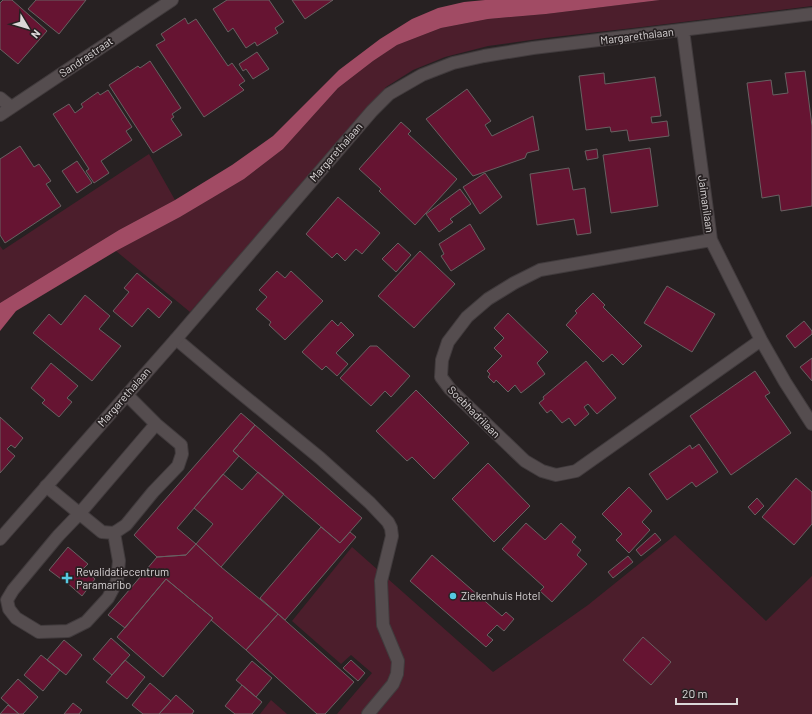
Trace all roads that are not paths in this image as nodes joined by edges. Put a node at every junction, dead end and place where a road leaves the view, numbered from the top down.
1 (172, 0) edge
2 (812, 14) edge
3 (683, 30) junction
4 (0, 98) edge
5 (11, 107) junction
6 (0, 115) edge
7 (711, 240) junction
8 (176, 339) junction
9 (761, 340) junction
10 (127, 395) junction
11 (156, 424) junction
12 (812, 424) edge
13 (46, 486) junction
14 (80, 513) junction
15 (114, 533) junction
16 (0, 539) edge
17 (3, 598) edge
18 (368, 714) edge

1 - 5 street, Sandrastraat
2 - 3 street, Margarethalaan
3 - 7 street, Jaimanilaan
3 - 8 street, Margarethalaan
4 - 5 street
5 - 6 street, Sandrastraat
7 - 9 street, Jaimanilaan
7 - 9 street, Soebhadrilaan
8 - 10 street, Margarethalaan
8 - 18 street
9 - 12 street, Jaimanilaan
10 - 11 street
10 - 13 street, Margarethalaan
11 - 14 street
11 - 15 street
13 - 14 street
13 - 16 street, Margarethalaan
14 - 15 street
14 - 17 street
15 - 17 street

